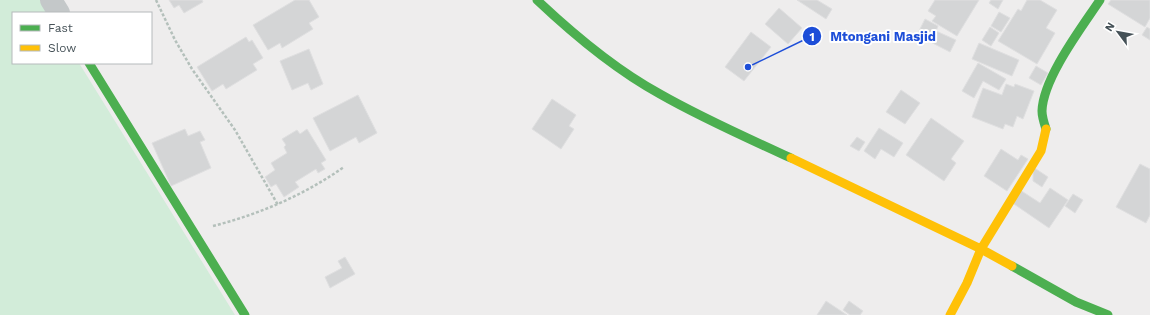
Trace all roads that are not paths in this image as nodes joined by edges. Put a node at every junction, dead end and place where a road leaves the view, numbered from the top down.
1 (51, 0) edge
2 (537, 0) edge
3 (1100, 0) edge
4 (58, 12) edge
5 (91, 64) edge
6 (982, 249) junction
7 (245, 315) edge
8 (950, 315) edge
9 (1108, 315) edge

1 - 4 street
2 - 6 street
3 - 6 street
5 - 7 street
6 - 8 street
6 - 9 street

